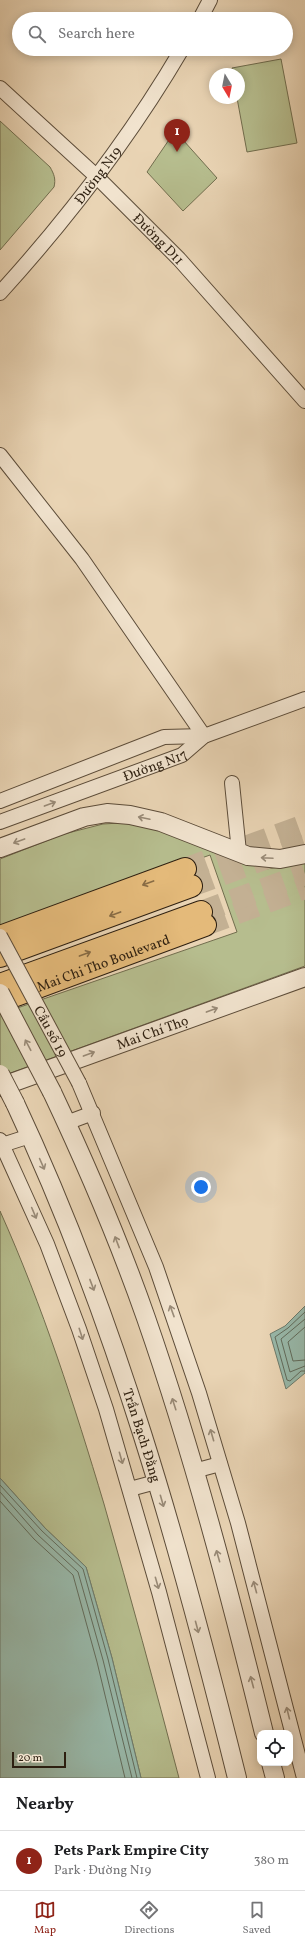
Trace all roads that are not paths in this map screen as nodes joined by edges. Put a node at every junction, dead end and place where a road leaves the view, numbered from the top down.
1 (210, 0) edge
2 (204, 12) edge
3 (177, 56) edge
4 (0, 88) edge
5 (96, 176) junction
6 (0, 293) edge
7 (305, 401) edge
8 (0, 455) edge
9 (305, 699) edge
10 (204, 736) junction
11 (232, 783) dead end
12 (0, 801) edge
13 (0, 822) edge
14 (0, 848) edge
15 (239, 852) junction
16 (305, 854) edge
17 (0, 937) edge
18 (0, 956) edge
19 (305, 977) edge
20 (0, 985) edge
21 (0, 993) edge
22 (0, 1001) edge
23 (0, 1074) edge
24 (0, 1086) edge
25 (93, 1113) junction
26 (66, 1122) junction
27 (30, 1136) junction
28 (1, 1142) edge
29 (220, 1464) junction
30 (194, 1471) junction
31 (156, 1482) junction
32 (130, 1489) junction
33 (263, 1730) edge
34 (272, 1766) edge
35 (208, 1778) edge
36 (237, 1778) edge
37 (275, 1778) edge
38 (304, 1778) edge

1 - 2 street
3 - 5 street, Đường N19
4 - 5 street, Đường D11
5 - 6 street, Đường N19
5 - 7 street, Đường D11
8 - 10 street
9 - 10 street, Đường N17
10 - 12 street
13 -> 10 street, Đường N17
11 - 15 street
15 -> 14 street
16 -> 15 street
17 - 18 main road
17 - 25 street, Cầu số 19, bridge
24 -> 19 street, Mai Chí Thọ
20 -> 22 main road, Mai Chi Tho Boulevard
26 -> 21 street, Cầu số 19, bridge
23 - 27 street, Trần Bạch Đằng, bridge
25 - 26 street
29 -> 25 street, Cầu số 19
30 -> 26 street
27 - 28 street
27 -> 31 street, Trần Bạch Đằng
28 -> 32 street
29 - 30 street
38 -> 29 street, Cầu số 19
33 -> 30 street
31 - 32 street
31 -> 36 street, Trần Bạch Đằng
32 -> 35 street
34 - 37 street

